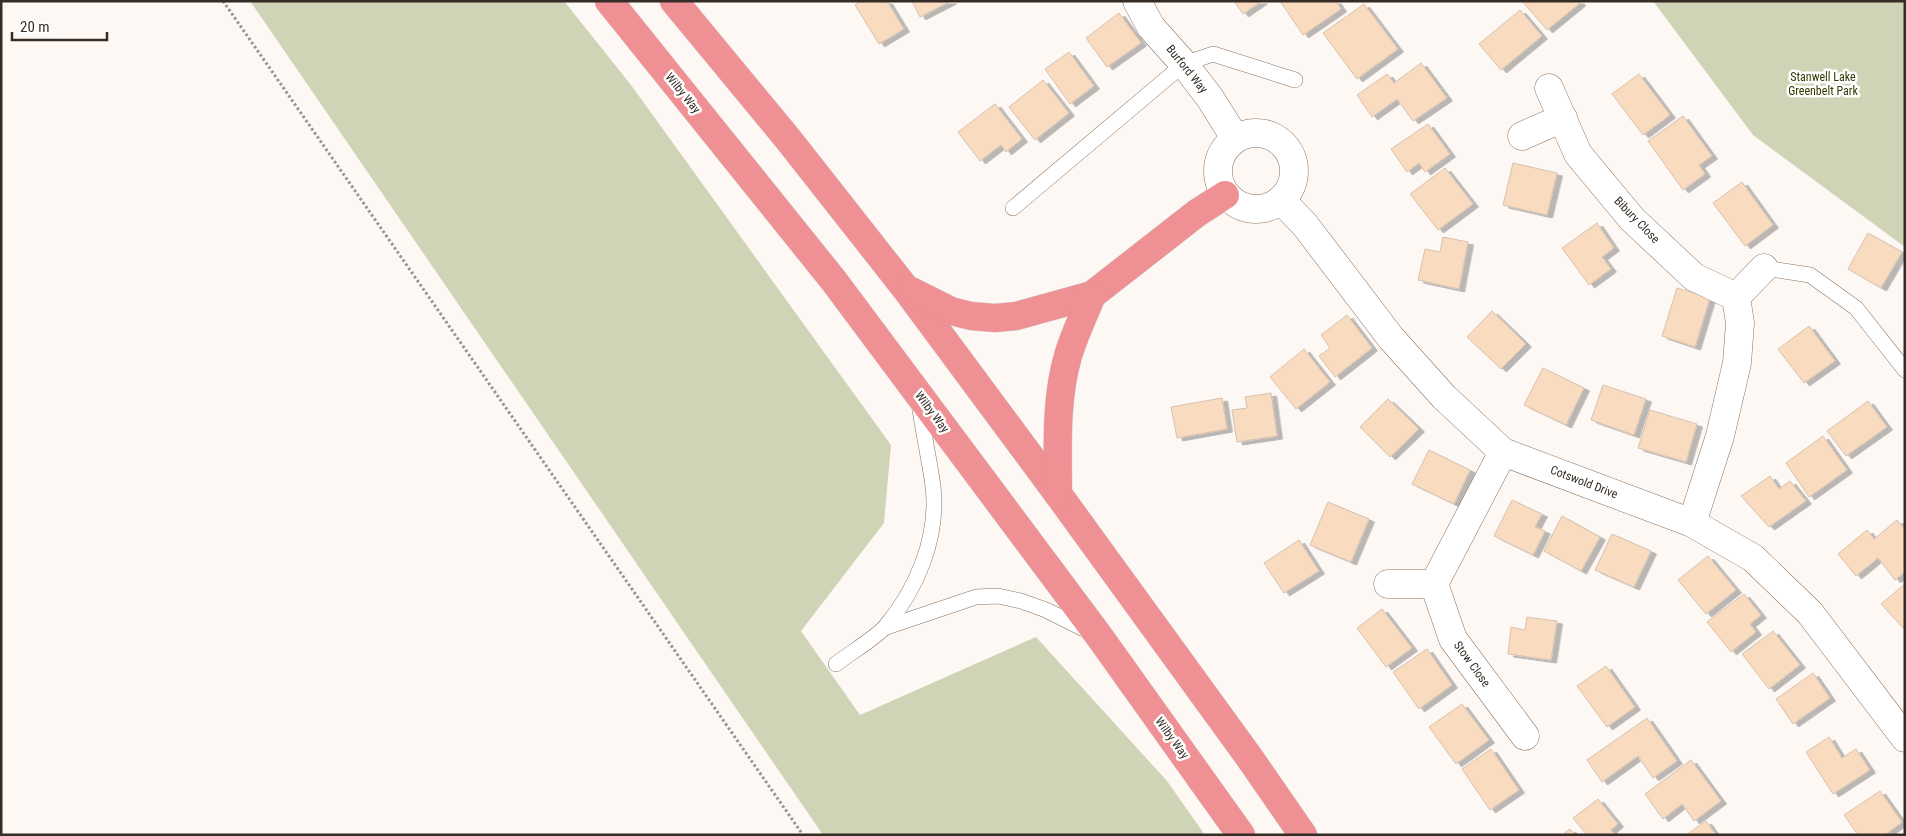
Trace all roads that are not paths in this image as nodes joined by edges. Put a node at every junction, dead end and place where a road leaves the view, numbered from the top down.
1 (608, 1) edge
2 (674, 1) edge
3 (1138, 1) edge
4 (1184, 64) junction
5 (1295, 80) dead end
6 (1549, 88) dead end
7 (1563, 118) junction
8 (1522, 136) dead end
9 (1235, 138) junction
10 (1225, 195) junction
11 (1281, 200) junction
12 (1013, 208) dead end
13 (1764, 268) joint
14 (906, 289) junction
15 (1092, 295) junction
16 (1736, 297) junction
17 (1905, 370) edge
18 (917, 392) junction
19 (1503, 452) junction
20 (1058, 494) junction
21 (1692, 523) junction
22 (1388, 584) dead end
23 (1434, 584) junction
24 (884, 628) junction
25 (1098, 636) junction
26 (836, 664) dead end
27 (1525, 736) dead end
28 (1905, 738) edge
29 (1241, 835) edge
30 (1303, 835) edge

1 - 18 highway, Wilby Way
2 - 14 highway
3 - 4 street, Burford Way
4 - 5 lane
4 - 9 street, Burford Way
4 - 12 lane
6 - 7 street, Bibury Close
7 - 8 street
7 - 16 street, Bibury Close
9 - 10 street
9 - 11 street
10 - 11 street
10 - 15 highway
11 - 19 street, Cotswold Drive
13 - 16 street
13 - 17 lane
14 - 15 highway
14 - 20 highway
15 - 20 highway
16 - 21 street
18 - 24 lane
18 - 25 highway, Wilby Way
19 - 21 street, Cotswold Drive
19 - 23 street
20 - 30 highway
21 - 28 street, Cotswold Drive
22 - 23 street
23 - 27 street, Stow Close
24 - 25 lane
24 - 26 lane
25 - 29 highway, Wilby Way

